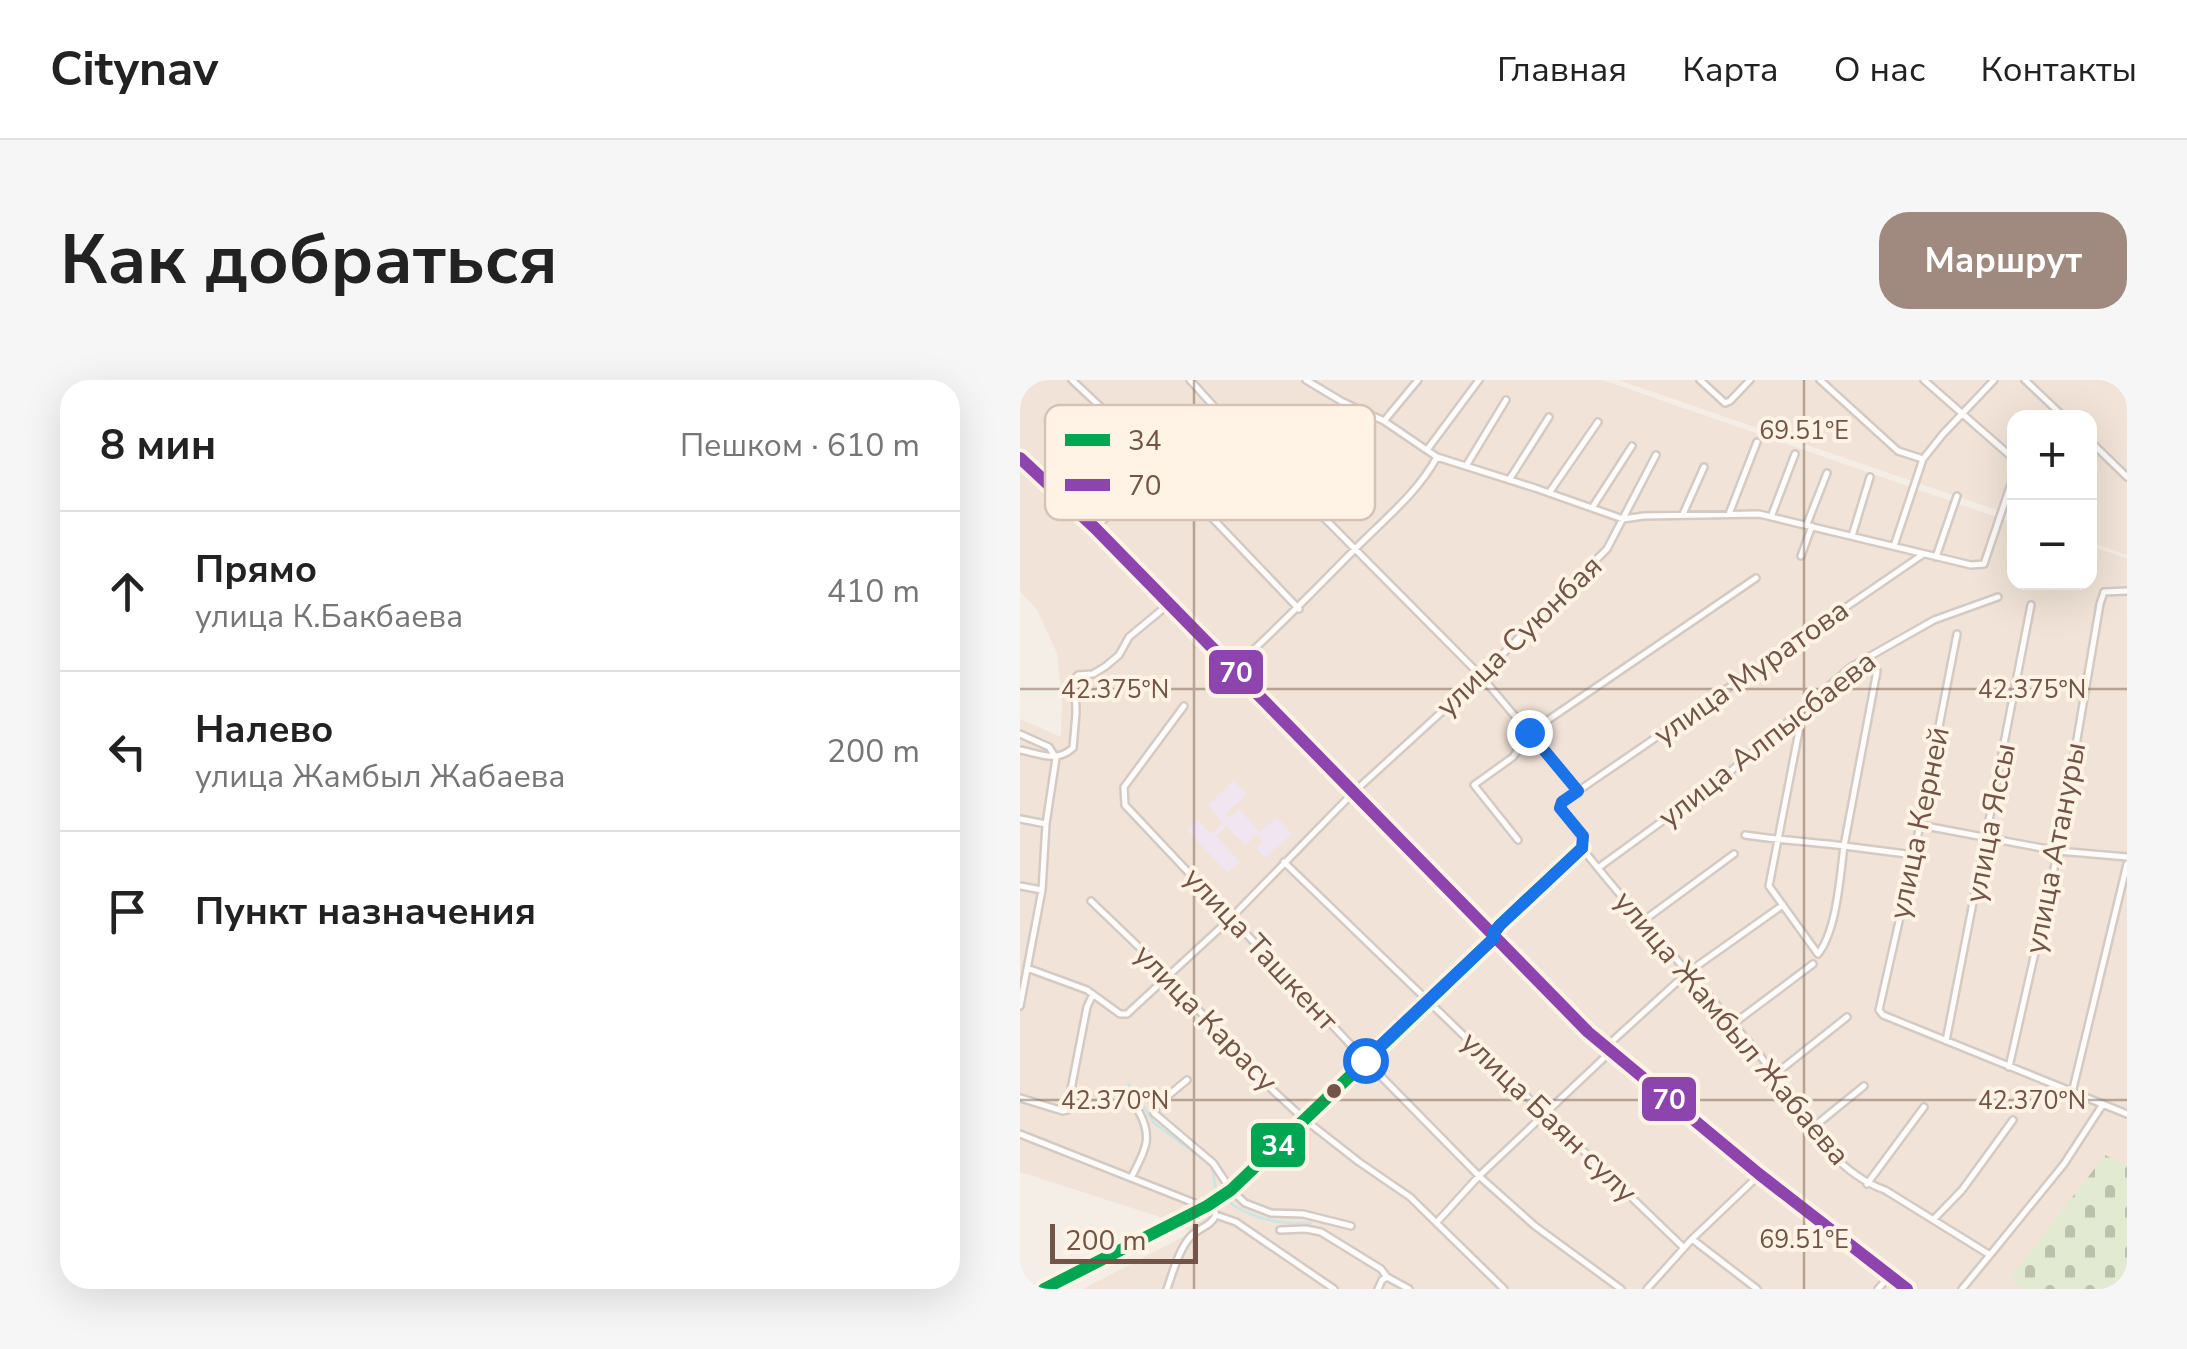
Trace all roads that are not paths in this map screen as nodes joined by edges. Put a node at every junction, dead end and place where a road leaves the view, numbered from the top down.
1 (1072, 380) edge
2 (1190, 380) edge
3 (1306, 380) edge
4 (1418, 380) edge
5 (1479, 380) edge
6 (1700, 380) edge
7 (1750, 380) edge
8 (1820, 380) edge
9 (1924, 380) edge
10 (1994, 380) edge
11 (2025, 380) edge
12 (1506, 400) dead end
13 (1099, 405) edge
14 (1212, 405) edge
15 (1350, 405) edge
16 (2056, 410) edge
17 (1962, 414) junction
18 (1375, 417) edge
19 (1549, 417) dead end
20 (1384, 421) junction
21 (1598, 422) dead end
22 (1757, 442) dead end
23 (1632, 446) dead end
24 (2097, 448) edge
25 (1426, 451) junction
26 (2007, 453) edge
27 (1795, 454) dead end
28 (1656, 455) dead end
29 (1437, 457) junction
30 (1020, 458) edge
31 (1923, 459) junction
32 (1020, 466) edge
33 (1466, 466) junction
34 (1704, 467) dead end
35 (1827, 472) dead end
36 (1870, 477) dead end
37 (2127, 477) edge
38 (1509, 480) junction
39 (1045, 483) edge
40 (1045, 487) edge
41 (1549, 493) junction
42 (2007, 495) edge
43 (1957, 496) dead end
44 (1592, 508) junction
45 (1682, 514) junction
46 (1728, 514) junction
47 (1771, 517) junction
48 (1623, 519) junction
49 (1083, 520) edge
50 (1085, 520) edge
51 (1103, 520) edge
52 (1214, 520) edge
53 (1326, 520) edge
54 (1810, 525) junction
55 (1095, 528) junction
56 (1852, 536) junction
57 (1894, 546) junction
58 (1355, 549) junction
59 (1923, 554) junction
60 (1801, 556) dead end
61 (1936, 557) junction
62 (1756, 578) dead end
63 (2127, 591) edge
64 (1998, 598) dead end
65 (2031, 605) dead end
66 (1164, 608) junction
67 (1298, 608) junction
68 (1957, 634) dead end
69 (1233, 669) junction
70 (1876, 671) dead end
71 (1481, 676) junction
72 (1184, 706) dead end
73 (1527, 731) junction
74 (1799, 731) dead end
75 (1020, 734) edge
76 (1020, 750) edge
77 (1056, 758) junction
78 (1578, 791) junction
79 (1350, 796) junction
80 (1020, 819) edge
81 (1046, 824) junction
82 (1920, 825) junction
83 (1745, 835) dead end
84 (1987, 838) junction
85 (1776, 839) junction
86 (1518, 840) dead end
87 (1844, 846) junction
88 (1582, 848) junction
89 (2058, 851) junction
90 (1734, 854) dead end
91 (1914, 855) junction
92 (2127, 860) edge
93 (1284, 862) junction
94 (1598, 868) junction
95 (1020, 886) edge
96 (1042, 890) junction
97 (1091, 901) dead end
98 (1783, 904) junction
99 (1231, 918) junction
100 (1643, 921) junction
101 (1492, 940) junction
102 (1020, 955) edge
103 (1029, 957) junction
104 (1813, 964) dead end
105 (1027, 968) junction
106 (1687, 973) junction
107 (1168, 975) junction
108 (1093, 994) junction
109 (1429, 1000) junction
110 (1020, 1006) edge
111 (1847, 1017) dead end
112 (1734, 1024) junction
113 (1946, 1041) junction
114 (1606, 1051) junction
115 (1365, 1060) junction
116 (2009, 1067) junction
117 (1774, 1075) junction
118 (1187, 1080) dead end
119 (1864, 1086) dead end
120 (2072, 1093) junction
121 (1020, 1098) edge
122 (2102, 1104) junction
123 (1924, 1107) dead end
124 (1139, 1112) dead end
125 (1544, 1113) junction
126 (2127, 1114) edge
127 (1304, 1119) junction
128 (2014, 1120) dead end
129 (1811, 1129) junction
130 (1020, 1134) edge
131 (1480, 1176) junction
132 (1132, 1178) junction
133 (1756, 1179) junction
134 (1867, 1184) junction
135 (1231, 1190) junction
136 (1207, 1206) junction
137 (1216, 1215) junction
138 (1934, 1219) junction
139 (1437, 1222) junction
140 (1351, 1226) dead end
141 (1280, 1230) dead end
142 (1692, 1240) junction
143 (1684, 1248) junction
144 (1990, 1256) junction
145 (1387, 1278) junction
146 (1882, 1285) edge
147 (1044, 1289) edge
148 (1167, 1289) edge
149 (1334, 1289) edge
150 (1378, 1289) edge
151 (1409, 1289) edge
152 (1504, 1289) edge
153 (1622, 1289) edge
154 (1647, 1289) edge
155 (1757, 1289) edge
156 (1897, 1289) edge
157 (1906, 1289) edge
158 (1962, 1289) edge

1 - 13 street
2 - 14 street
3 - 15 street
4 - 20 street
5 - 25 street
6 - 7 street
8 - 31 street
9 - 17 street
10 - 17 street
11 - 16 street
12 - 33 street
17 - 26 street
17 - 31 street
18 - 20 street
19 - 38 street
20 - 25 street
21 - 41 street
22 - 46 street
23 - 44 street
24 - 37 street
25 - 29 street
27 - 47 street
28 - 48 street, улица Суюнбая
29 - 33 street
29 - 58 street
30 - 39 highway
31 - 57 street
32 - 40 highway
33 - 38 street
34 - 45 street
35 - 54 street
36 - 56 street
38 - 41 street
41 - 44 street
42 - 61 street
43 - 61 street
44 - 48 street
45 - 46 street
45 - 48 street
46 - 47 street
47 - 54 street
48 - 71 street, улица Суюнбая
49 - 66 highway
50 - 55 highway
51 - 55 street
52 - 67 street
53 - 58 street
54 - 56 street
54 - 60 street
55 - 69 highway
56 - 57 street
57 - 59 street
58 - 67 street
58 - 71 street
59 - 61 street
59 - 78 street, улица Муратова
62 - 73 street
63 - 89 street, улица Атануры
64 - 94 street, улица Алпысбаева
65 - 84 street, улица Яссы
66 - 77 street
66 - 79 highway
67 - 69 street
68 - 82 street, улица Керней
69 - 79 highway
70 - 87 street
71 - 73 street
71 - 79 street, улица Суюнбая
72 - 99 street, улица Ташкент
73 - 78 street
73 - 86 street
74 - 85 street
75 - 77 street
76 - 77 street
77 - 81 street
78 - 88 street, улица Жамбыл Жабаева
79 - 93 street, улица Суюнбая
79 - 101 highway
80 - 81 street
81 - 96 street
82 - 84 street
82 - 91 street, улица Керней
83 - 85 street
84 - 89 street
84 - 113 street, улица Яссы
85 - 87 street
85 - 98 street
87 - 91 street
87 - 98 street
88 - 94 street, улица Жамбыл Жабаева
88 - 101 street
89 - 92 street
89 - 116 street, улица Атануры
90 - 100 street
91 - 113 street, улица Керней
92 - 120 street
93 - 99 street, улица Суюнбая
93 - 109 street, улица Баян сулу
94 - 100 street, улица Жамбыл Жабаева
95 - 96 street
96 - 103 street
97 - 107 street, улица Карасу
98 - 106 street
99 - 107 street, улица Суюнбая
99 - 115 street, улица Ташкент
100 - 106 street, улица Жамбыл Жабаева
101 - 109 street
101 - 114 highway
102 - 103 street
103 - 105 street
104 - 112 street
105 - 108 street
105 - 110 street
106 - 112 street, улица Жамбыл Жабаева
106 - 114 street
107 - 108 street, улица Суюнбая
107 - 127 street, улица Карасу
108 - 121 street
109 - 115 street
109 - 125 street, улица Баян сулу
111 - 117 street
112 - 117 street, улица Жамбыл Жабаева
113 - 116 street
114 - 125 street
114 - 133 highway
114 - 157 highway
115 - 127 street
115 - 131 street, улица Ташкент
116 - 120 street
117 - 129 street, улица Жамбыл Жабаева
118 - 135 street
119 - 129 street
120 - 122 street
122 - 126 street
122 - 144 street
123 - 134 street
124 - 132 street
125 - 131 street
125 - 143 street, улица Баян сулу
127 - 135 street
127 - 139 street, улица Карасу
128 - 138 street
129 - 134 street, улица Жамбыл Жабаева
130 - 132 street
131 - 139 street
131 - 153 street, улица Ташкент
132 - 136 street
133 - 142 street
133 - 146 highway
134 - 138 street, улица Жамбыл Жабаева
135 - 136 street
135 - 140 street
136 - 137 street
136 - 147 street
137 - 148 street
137 - 149 street
138 - 144 street, улица Жамбыл Жабаева
139 - 152 street, улица Карасу
141 - 145 street
142 - 143 street
142 - 155 street
143 - 154 street
144 - 158 street
145 - 150 street
145 - 151 street
146 - 156 highway

